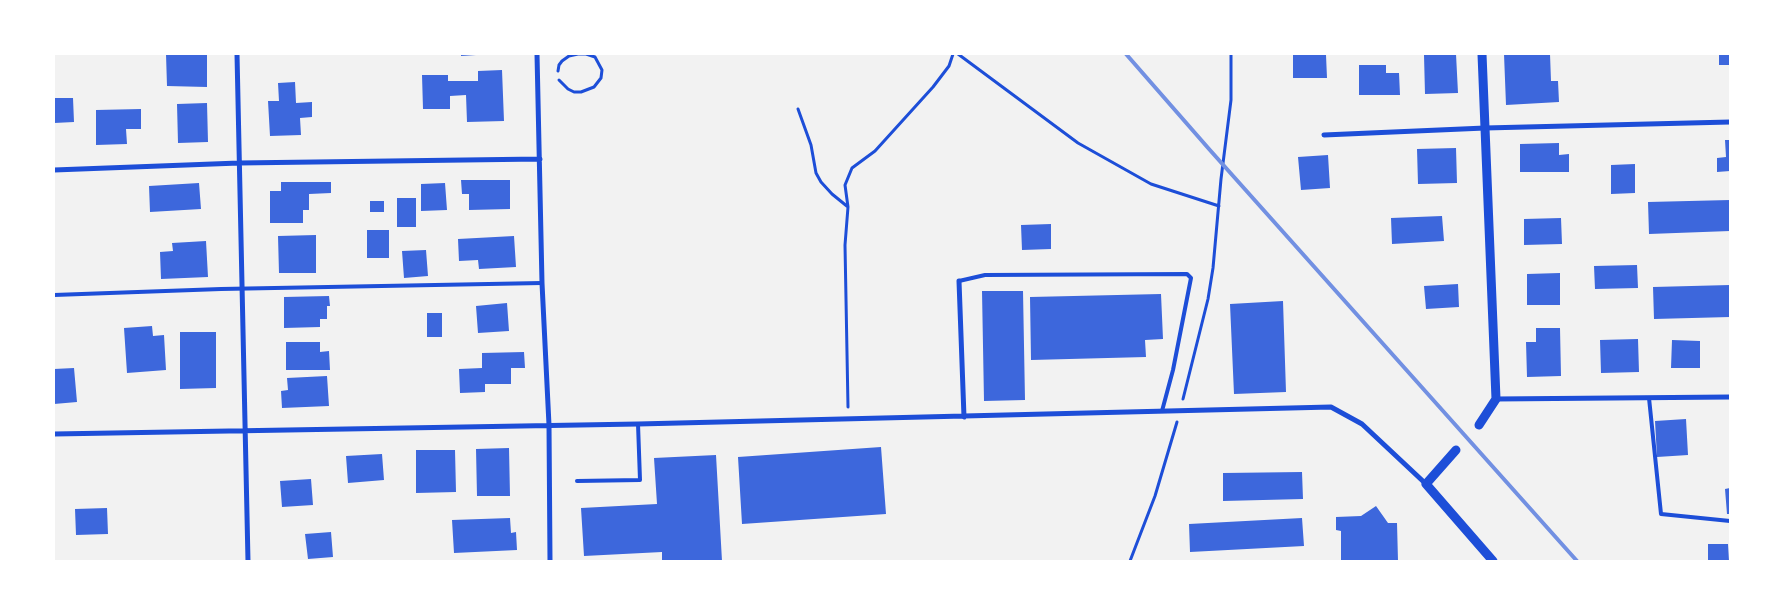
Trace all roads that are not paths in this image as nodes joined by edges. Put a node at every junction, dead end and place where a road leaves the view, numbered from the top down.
1 (237, 54) edge
2 (537, 54) edge
3 (1482, 54) edge
4 (1730, 122) edge
5 (1485, 128) junction
6 (1324, 135) dead end
7 (540, 159) junction
8 (239, 163) junction
9 (54, 170) edge
10 (959, 281) joint
11 (542, 284) junction
12 (242, 289) junction
13 (54, 295) edge
14 (1730, 397) edge
15 (1649, 398) junction
16 (1496, 399) junction
17 (1162, 411) junction
18 (964, 417) junction
19 (638, 424) junction
20 (1479, 424) dead end
21 (549, 425) junction
22 (245, 431) junction
23 (54, 434) edge
24 (1456, 450) dead end
25 (577, 481) dead end
26 (1426, 484) junction
27 (1730, 521) edge
28 (248, 561) edge
29 (550, 561) edge
30 (1492, 561) edge

1 - 8 street
2 - 7 street
3 - 5 street
4 - 5 street
5 - 6 street
5 - 16 street
7 - 8 street
7 - 11 street
8 - 9 street
8 - 12 street
10 - 17 lane
10 - 18 street
11 - 12 lane
11 - 21 street
12 - 13 lane
12 - 22 street
14 - 15 street
15 - 16 street
15 - 27 lane
16 - 20 street
17 - 18 street
17 - 26 street
18 - 19 street
19 - 21 street
19 - 25 lane
21 - 22 street
21 - 29 street
22 - 23 street
22 - 28 street
24 - 26 street
26 - 30 street

